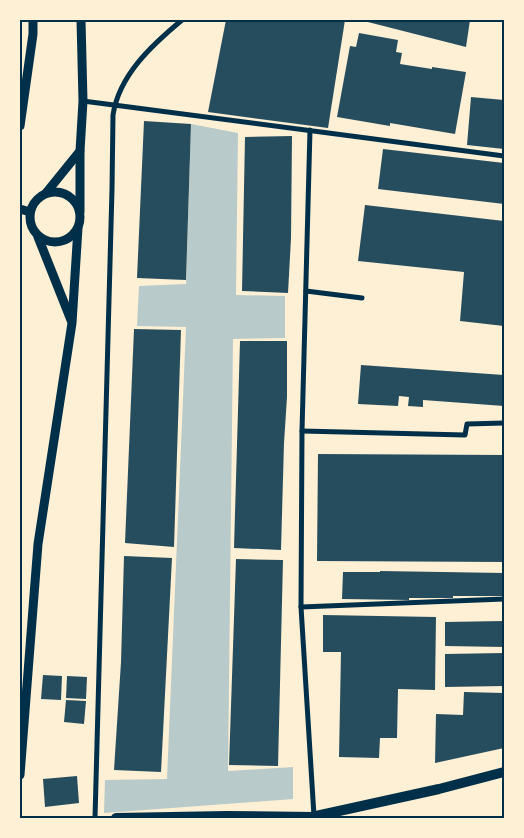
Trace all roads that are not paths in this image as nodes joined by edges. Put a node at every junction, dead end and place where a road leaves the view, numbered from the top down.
1 (33, 20) edge
2 (81, 20) edge
3 (182, 20) edge
4 (83, 101) junction
5 (114, 106) junction
6 (20, 126) edge
7 (310, 130) junction
8 (80, 151) junction
9 (504, 156) edge
10 (46, 193) junction
11 (20, 209) edge
12 (30, 212) junction
13 (80, 212) junction
14 (78, 228) junction
15 (38, 236) junction
16 (306, 291) junction
17 (362, 298) dead end
18 (72, 323) junction
19 (504, 423) edge
20 (302, 431) junction
21 (504, 599) edge
22 (301, 607) junction
23 (504, 772) edge
24 (20, 775) edge
25 (311, 817) edge
26 (94, 818) edge
27 (116, 818) edge

1 - 6 street
2 - 4 street
3 - 5 street
4 - 5 street
4 - 8 street
5 - 7 street
5 - 26 street
7 - 9 street
7 - 16 street
8 - 10 street
8 - 13 street
10 - 12 street
10 - 13 street
11 - 12 street
12 - 15 street
13 - 14 street
14 - 15 street
14 - 18 street
15 - 18 street
16 - 17 street
16 - 20 street
18 - 24 street
19 - 20 street
20 - 22 street
21 - 22 street
22 - 25 street
23 - 25 main road
25 - 27 main road

